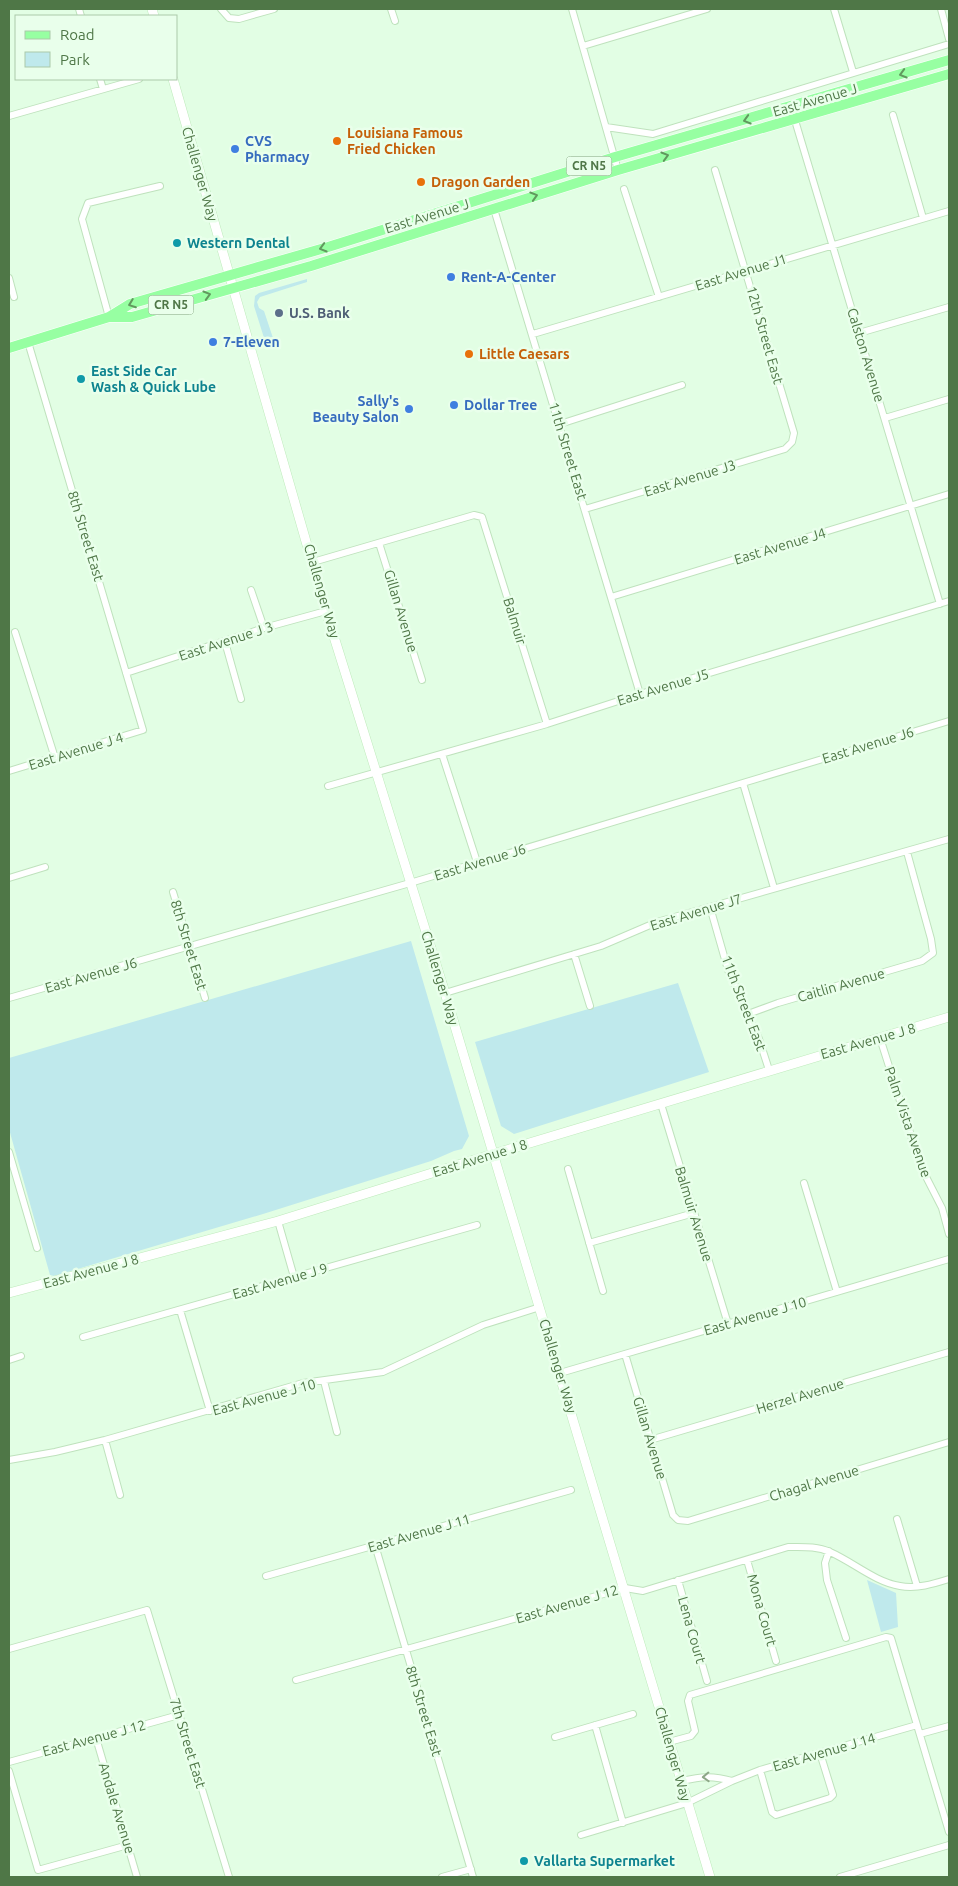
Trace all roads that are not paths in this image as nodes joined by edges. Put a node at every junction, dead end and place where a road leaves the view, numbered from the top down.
1 (221, 9) edge
2 (274, 9) edge
3 (391, 9) edge
4 (572, 9) edge
5 (707, 9) edge
6 (834, 9) edge
7 (941, 9) edge
8 (395, 21) dead end
9 (949, 39) edge
10 (949, 44) edge
11 (583, 46) junction
12 (949, 60) edge
13 (853, 72) junction
14 (949, 74) edge
15 (100, 80) edge
16 (135, 80) edge
17 (173, 80) edge
18 (103, 89) junction
19 (790, 107) junction
20 (893, 115) dead end
21 (9, 116) edge
22 (794, 120) junction
23 (606, 127) junction
24 (615, 157) junction
25 (618, 170) junction
26 (715, 170) dead end
27 (160, 186) dead end
28 (624, 189) dead end
29 (450, 209) junction
30 (494, 209) junction
31 (949, 211) edge
32 (923, 218) junction
33 (397, 225) junction
34 (404, 238) junction
35 (832, 245) junction
36 (336, 258) junction
37 (746, 271) junction
38 (229, 274) junction
39 (9, 278) edge
40 (233, 287) junction
41 (14, 297) dead end
42 (659, 297) junction
43 (949, 307) edge
44 (108, 317) junction
45 (859, 333) junction
46 (533, 334) junction
47 (28, 342) junction
48 (9, 348) edge
49 (682, 385) dead end
50 (949, 399) edge
51 (885, 418) junction
52 (560, 424) junction
53 (792, 442) joint
54 (949, 494) edge
55 (911, 506) junction
56 (585, 509) junction
57 (379, 542) junction
58 (313, 562) junction
59 (251, 590) dead end
60 (611, 597) junction
61 (949, 601) edge
62 (940, 604) junction
63 (326, 611) junction
64 (264, 628) junction
65 (15, 632) dead end
66 (225, 642) junction
67 (126, 673) junction
68 (422, 680) dead end
69 (640, 694) junction
70 (241, 699) dead end
71 (949, 721) edge
72 (547, 724) junction
73 (144, 730) joint
74 (442, 754) junction
75 (55, 758) junction
76 (9, 771) edge
77 (377, 772) junction
78 (743, 782) junction
79 (328, 786) dead end
80 (949, 839) edge
81 (907, 852) junction
82 (477, 862) junction
83 (45, 868) dead end
84 (9, 878) edge
85 (410, 883) junction
86 (774, 888) junction
87 (173, 892) dead end
88 (710, 907) junction
89 (190, 946) junction
90 (574, 954) junction
91 (445, 993) junction
92 (9, 998) edge
93 (205, 998) dead end
94 (590, 1006) dead end
95 (748, 1014) junction
96 (949, 1017) edge
97 (880, 1038) junction
98 (769, 1070) junction
99 (661, 1104) junction
100 (9, 1152) edge
101 (492, 1154) junction
102 (568, 1169) dead end
103 (804, 1183) dead end
104 (694, 1213) junction
105 (278, 1221) junction
106 (477, 1224) dead end
107 (949, 1234) edge
108 (589, 1244) junction
109 (37, 1248) dead end
110 (949, 1259) edge
111 (294, 1277) junction
112 (603, 1291) dead end
113 (9, 1292) edge
114 (837, 1292) junction
115 (540, 1307) junction
116 (180, 1310) junction
117 (728, 1324) junction
118 (82, 1337) dead end
119 (949, 1352) edge
120 (625, 1354) junction
121 (21, 1356) dead end
122 (9, 1360) edge
123 (560, 1373) junction
124 (324, 1381) junction
125 (210, 1411) junction
126 (337, 1432) dead end
127 (105, 1440) junction
128 (650, 1440) junction
129 (949, 1442) edge
130 (9, 1460) edge
131 (571, 1490) dead end
132 (120, 1495) dead end
133 (897, 1519) dead end
134 (678, 1520) joint
135 (375, 1545) junction
136 (829, 1551) junction
137 (747, 1560) junction
138 (266, 1576) dead end
139 (949, 1579) edge
140 (678, 1580) junction
141 (917, 1586) junction
142 (625, 1588) junction
143 (846, 1638) dead end
144 (9, 1648) edge
145 (405, 1649) junction
146 (776, 1660) dead end
147 (296, 1680) dead end
148 (707, 1681) dead end
149 (179, 1714) junction
150 (633, 1714) dead end
151 (596, 1725) junction
152 (917, 1725) junction
153 (949, 1726) edge
154 (920, 1734) junction
155 (554, 1737) dead end
156 (96, 1738) junction
157 (669, 1742) junction
158 (820, 1753) junction
159 (9, 1762) edge
160 (760, 1770) junction
161 (9, 1771) edge
162 (681, 1781) junction
163 (732, 1781) junction
164 (687, 1803) junction
165 (623, 1823) junction
166 (949, 1832) edge
167 (581, 1834) dead end
168 (128, 1845) junction
169 (949, 1846) edge
170 (471, 1869) junction
171 (138, 1877) edge
172 (229, 1877) edge
173 (442, 1877) edge
174 (473, 1877) edge
175 (710, 1877) edge
176 (840, 1877) edge

1 - 2 street
3 - 8 street
4 - 11 street
5 - 11 street
6 - 13 street
7 - 9 street
10 - 13 street, East Avenue J
11 - 23 street
12 -> 19 main road, East Avenue J / CR N5
13 - 23 street, East Avenue J
14 - 22 main road, East Avenue J / CR N5
15 - 18 street
16 - 18 street
17 - 38 main road, Challenger Way
18 - 21 street
19 - 22 street, Calston Avenue
19 -> 24 main road, East Avenue J / CR N5
20 - 32 street
25 -> 22 main road, East Avenue J / CR N5
22 - 35 street, Calston Avenue
23 - 24 street
24 - 25 street
24 - 29 main road, East Avenue J / CR N5
30 -> 25 main road, East Avenue J / CR N5
26 - 37 street, 12th Street East
27 - 44 street
28 - 42 street
29 - 33 main road, East Avenue J / CR N5
29 - 34 main road
30 - 34 main road, East Avenue J / CR N5
30 - 46 street, 11th Street East
31 - 32 street, East Avenue J1
32 - 35 street, East Avenue J1
33 - 36 main road
33 -> 38 main road, East Avenue J / CR N5
34 - 36 main road, East Avenue J / CR N5
35 - 37 street, East Avenue J1
35 - 45 street, Calston Avenue
36 - 40 main road, East Avenue J / CR N5
37 - 42 street, East Avenue J1
37 - 53 street, 12th Street East
38 - 40 main road, Challenger Way
38 -> 44 main road, East Avenue J / CR N5
39 - 41 street
44 -> 40 main road, East Avenue J / CR N5
40 - 58 main road, Challenger Way
42 - 46 street, East Avenue J1
43 - 45 street
44 - 47 main road, East Avenue J / CR N5
45 - 51 street, Calston Avenue
46 - 52 street, 11th Street East
47 - 48 main road, East Avenue J / CR N5
47 - 67 street, 8th Street East
49 - 52 street
50 - 51 street
51 - 55 street, Calston Avenue
52 - 56 street, 11th Street East
53 - 56 street, East Avenue J3
54 - 55 street, East Avenue J4
55 - 60 street, East Avenue J4
55 - 62 street, Calston Avenue
56 - 60 street, 11th Street East
57 - 58 street
57 - 68 street, Gillan Avenue
57 - 72 street, Balmuir
58 - 63 main road, Challenger Way
59 - 64 street
60 - 69 street, 11th Street East
61 - 62 street, East Avenue J5
62 - 69 street, East Avenue J5
63 - 64 street, East Avenue J 3
63 - 77 main road, Challenger Way
64 - 66 street, East Avenue J 3
65 - 75 street
66 - 67 street, East Avenue J 3
66 - 70 street
67 - 73 street, 8th Street East
69 - 72 street, East Avenue J5
71 - 78 street, East Avenue J6
72 - 74 street, East Avenue J5
73 - 75 street, East Avenue J 4
74 - 77 street, East Avenue J5
74 - 82 street
75 - 76 street, East Avenue J 4
77 - 79 street, East Avenue J5
77 - 85 main road, Challenger Way
78 - 82 street, East Avenue J6
78 - 86 street
80 - 81 street, East Avenue J7
81 - 86 street, East Avenue J7
81 - 95 street, Caitlin Avenue
82 - 85 street, East Avenue J6
83 - 84 street
85 - 89 street, East Avenue J6
85 - 91 main road, Challenger Way
86 - 88 street, East Avenue J7
87 - 89 street, 8th Street East
88 - 90 street, East Avenue J7
88 - 95 street, 11th Street East
89 - 92 street, East Avenue J6
89 - 93 street, 8th Street East
90 - 91 street, East Avenue J7
90 - 94 street
91 - 101 main road, Challenger Way
95 - 98 street, 11th Street East
96 - 97 main road, East Avenue J 8
97 - 98 main road, East Avenue J 8
97 - 107 street, Palm Vista Avenue
98 - 99 main road, East Avenue J 8
99 - 101 main road, East Avenue J 8
99 - 104 street, Balmuir Avenue
100 - 109 street
101 - 105 main road, East Avenue J 8
101 - 115 main road, Challenger Way
102 - 108 street
103 - 114 street
104 - 108 street
104 - 117 street, Balmuir Avenue
105 - 111 street
105 - 113 main road, East Avenue J 8
106 - 111 street, East Avenue J 9
108 - 112 street
110 - 114 street, East Avenue J 10
111 - 116 street, East Avenue J 9
114 - 117 street, East Avenue J 10
115 - 123 main road, Challenger Way
115 - 124 street, East Avenue J 10
116 - 118 street, East Avenue J 9
116 - 125 street
117 - 120 street, East Avenue J 10
119 - 128 street, Herzel Avenue
120 - 123 street, East Avenue J 10
120 - 128 street, Gillan Avenue
121 - 122 street
123 - 142 main road, Challenger Way
124 - 125 street, East Avenue J 10
124 - 126 street
125 - 127 street, East Avenue J 10
127 - 130 street, East Avenue J 10
127 - 132 street
128 - 134 street, Gillan Avenue
129 - 134 street, Chagal Avenue
131 - 135 street, East Avenue J 11
133 - 141 street
135 - 138 street, East Avenue J 11
135 - 145 street, 8th Street East
136 - 137 street, East Avenue J 12
136 - 141 street, East Avenue J 12
136 - 143 street
137 - 140 street, East Avenue J 12
137 - 146 street, Mona Court
139 - 141 street, East Avenue J 12
140 - 142 street, East Avenue J 12
140 - 148 street, Lena Court
142 - 145 street, East Avenue J 12
142 - 157 main road, Challenger Way
144 - 149 street, 7th Street East
145 - 147 street, East Avenue J 12
145 - 170 street, 8th Street East
149 - 156 street, East Avenue J 12
149 - 172 street, 7th Street East
150 - 151 street
151 - 155 street
151 - 165 street
152 - 154 street
152 - 157 street
152 - 158 street, East Avenue J 14
153 - 154 street
154 - 166 street
156 - 159 street, East Avenue J 12
156 - 168 street, Andale Avenue
157 - 162 main road, Challenger Way
158 - 160 street, East Avenue J 14
158 - 160 street
160 - 163 street, East Avenue J 14
161 - 168 street
163 -> 162 street
162 - 164 main road, Challenger Way
163 - 164 street, East Avenue J 14
164 - 165 street, East Avenue J 14
164 - 175 main road, Challenger Way
165 - 167 street, East Avenue J 14
168 - 171 street, Andale Avenue
169 - 176 street
170 - 173 street
170 - 174 street, 8th Street East

